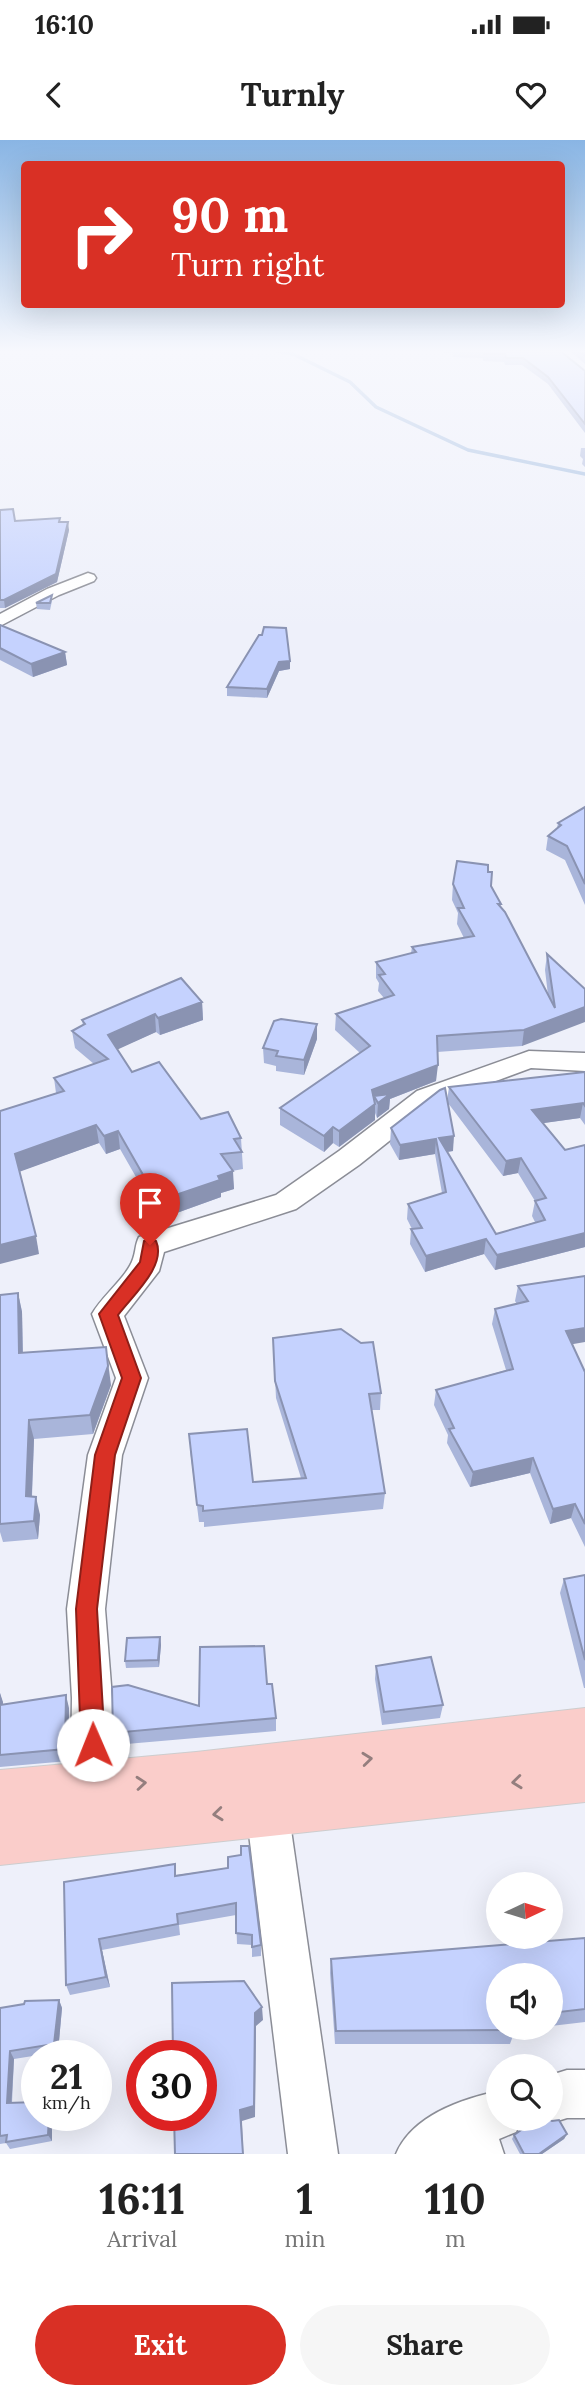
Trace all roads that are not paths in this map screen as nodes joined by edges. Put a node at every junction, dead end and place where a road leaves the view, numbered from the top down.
1 (88, 578) dead end
2 (0, 621) edge
3 (585, 1062) edge
4 (585, 1735) edge
5 (585, 1775) edge
6 (96, 1787) junction
7 (0, 1797) edge
8 (267, 1809) junction
9 (0, 1837) edge
10 (585, 2094) edge
11 (563, 2095) edge
12 (482, 2130) edge
13 (313, 2154) edge
14 (421, 2154) edge

1 - 2 street
3 - 6 street
6 -> 4 main road
5 -> 8 main road
6 - 7 main road
8 -> 9 main road
8 - 13 street
10 - 11 street
12 - 14 street

